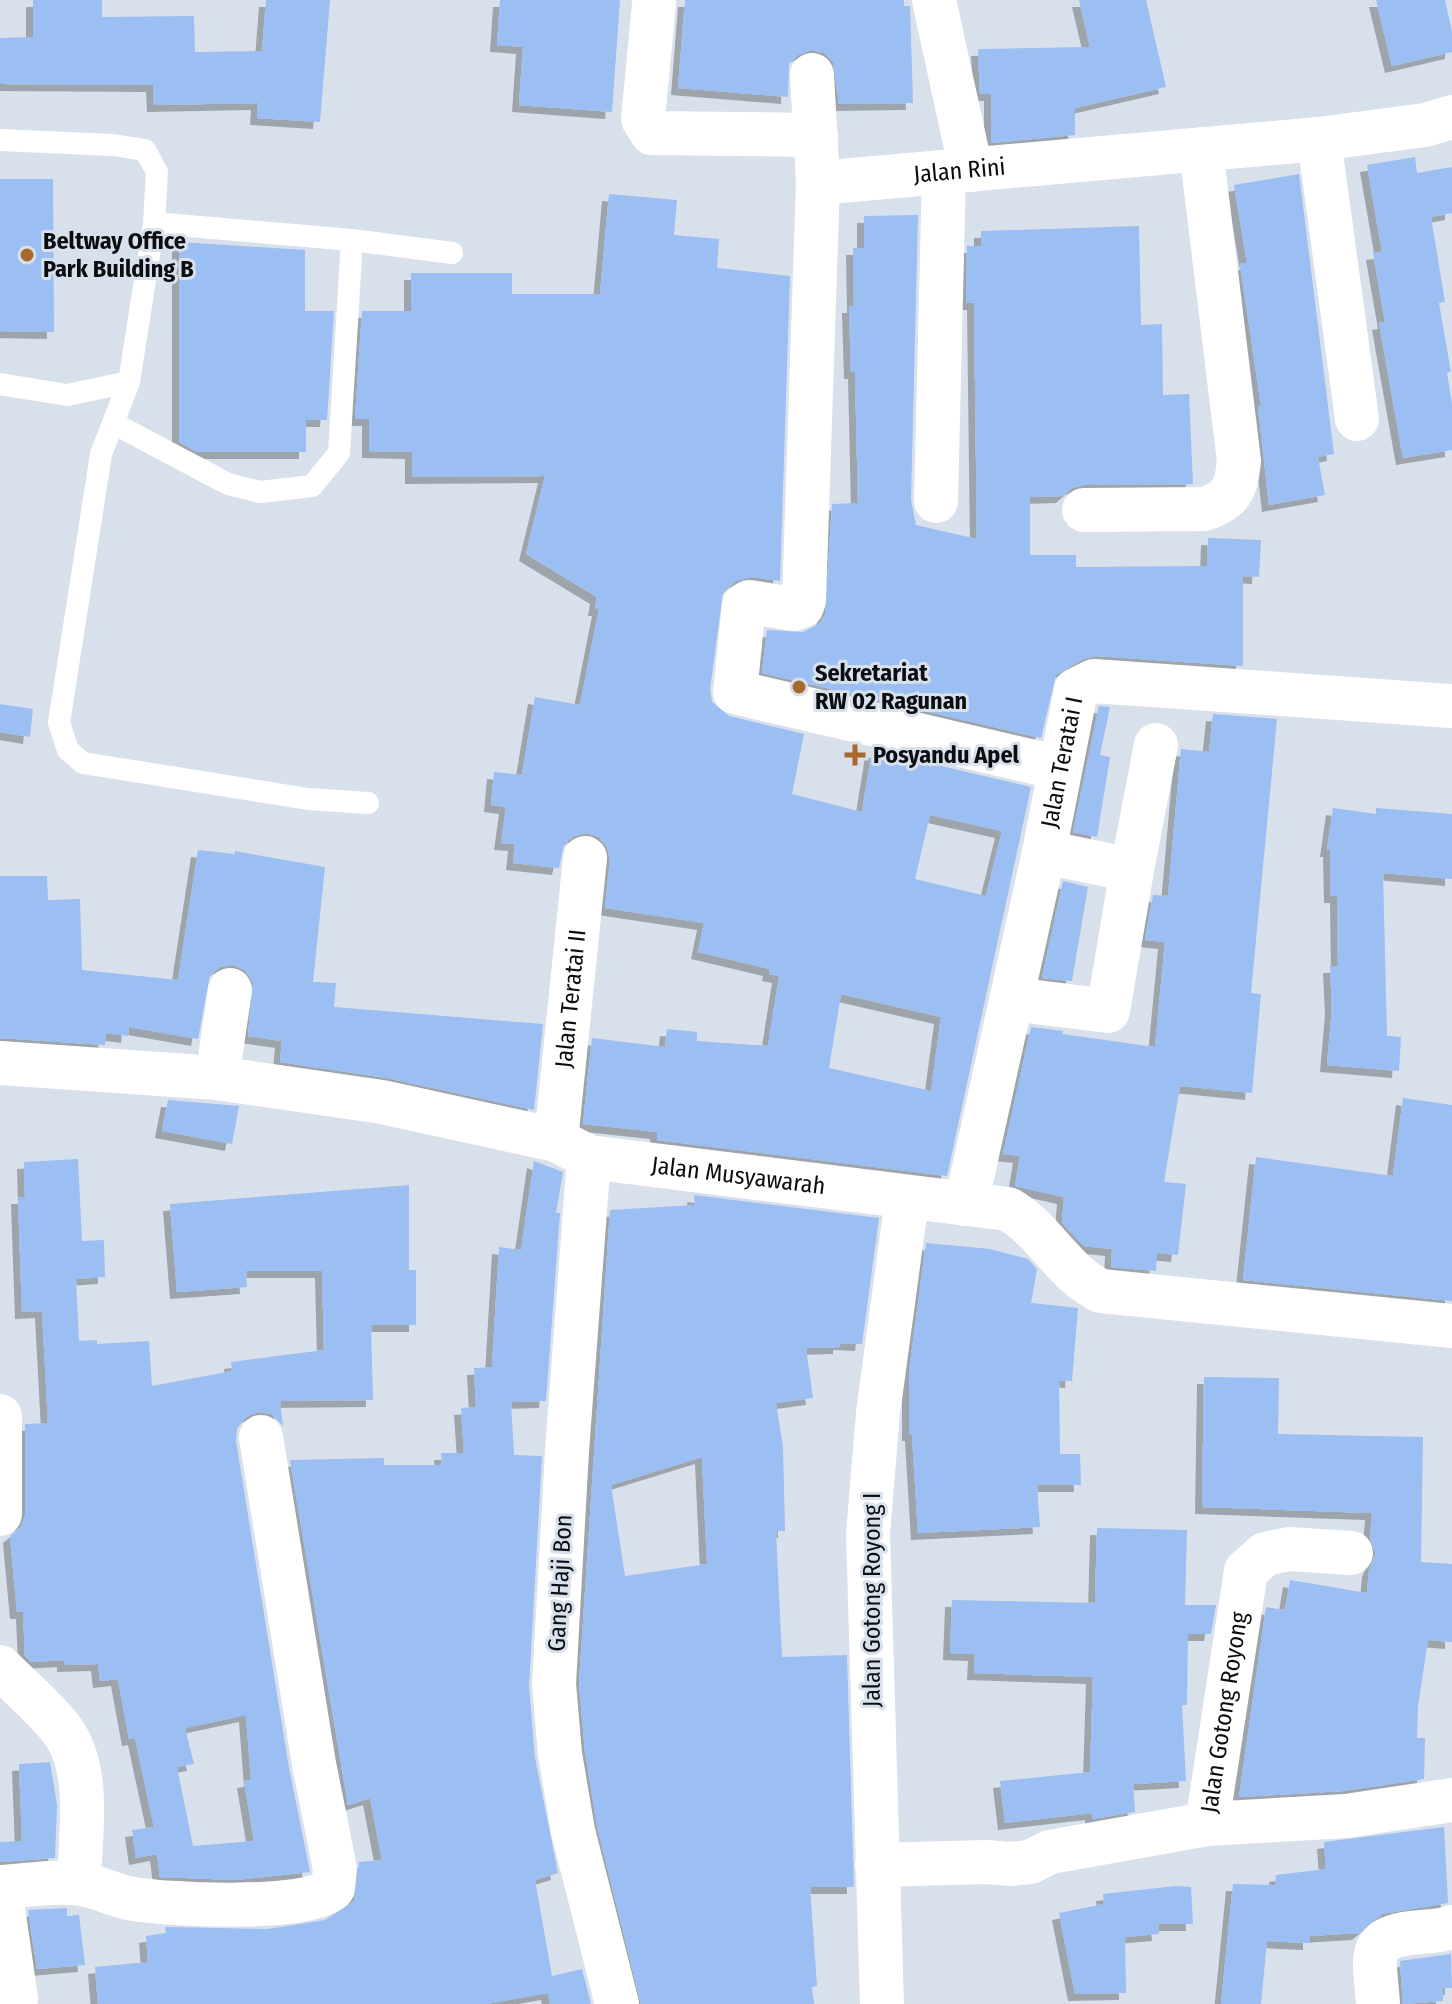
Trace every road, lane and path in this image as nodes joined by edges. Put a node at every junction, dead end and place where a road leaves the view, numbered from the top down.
1 (934, 0) edge
2 (654, 4) dead end
3 (812, 75) dead end
4 (1452, 117) edge
5 (816, 135) junction
6 (1319, 139) junction
7 (0, 140) edge
8 (1201, 149) junction
9 (957, 171) junction
10 (818, 183) junction
11 (154, 223) junction
12 (352, 240) junction
13 (452, 253) dead end
14 (129, 382) junction
15 (0, 384) edge
16 (1357, 419) dead end
17 (113, 423) junction
18 (936, 501) dead end
19 (1084, 510) dead end
20 (1452, 706) edge
21 (1156, 745) dead end
22 (1059, 768) junction
23 (368, 803) dead end
24 (1044, 852) junction
25 (585, 858) dead end
26 (1132, 870) junction
27 (230, 990) dead end
28 (1012, 999) junction
29 (0, 1063) edge
30 (217, 1078) junction
31 (572, 1148) junction
32 (907, 1199) junction
33 (966, 1204) junction
34 (1452, 1326) edge
35 (0, 1416) edge
36 (261, 1437) dead end
37 (0, 1514) edge
38 (1351, 1553) dead end
39 (0, 1667) edge
40 (1452, 1800) edge
41 (1207, 1824) junction
42 (877, 1865) junction
43 (79, 1883) junction
44 (0, 1888) edge
45 (1452, 1927) edge
46 (16, 1999) dead end
47 (617, 2004) edge
48 (882, 2004) edge
49 (1378, 2004) edge

1 - 9 street
2 - 5 street
3 - 5 street
4 - 6 street, Jalan Rini
5 - 10 street
6 - 8 street, Jalan Rini
6 - 16 street
7 - 11 lane
8 - 9 street, Jalan Rini
8 - 19 street
9 - 10 street, Jalan Rini
9 - 18 street
10 - 22 street
11 - 12 lane
11 - 14 lane
12 - 13 lane
12 - 17 lane
14 - 15 lane
14 - 17 lane
17 - 23 lane
20 - 22 street, Jalan Teratai I
21 - 26 street
22 - 24 street, Jalan Teratai I
24 - 26 street
24 - 28 street, Jalan Teratai I
25 - 31 street, Jalan Teratai II
26 - 28 street
27 - 30 street
28 - 33 street, Jalan Teratai I
29 - 30 street, Jalan Musyawarah
30 - 31 street, Jalan Musyawarah
31 - 32 street, Jalan Musyawarah
31 - 47 street, Gang Haji Bon
32 - 33 street, Jalan Musyawarah
32 - 42 street, Jalan Gotong Royong I
33 - 34 street, Jalan Musyawarah
35 - 37 street
36 - 43 street
38 - 41 street, Jalan Gotong Royong
39 - 43 street
40 - 41 street
41 - 42 street, Jalan Gotong Royong
42 - 48 street, Jalan Gotong Royong I
43 - 44 street
44 - 46 street
45 - 49 street

